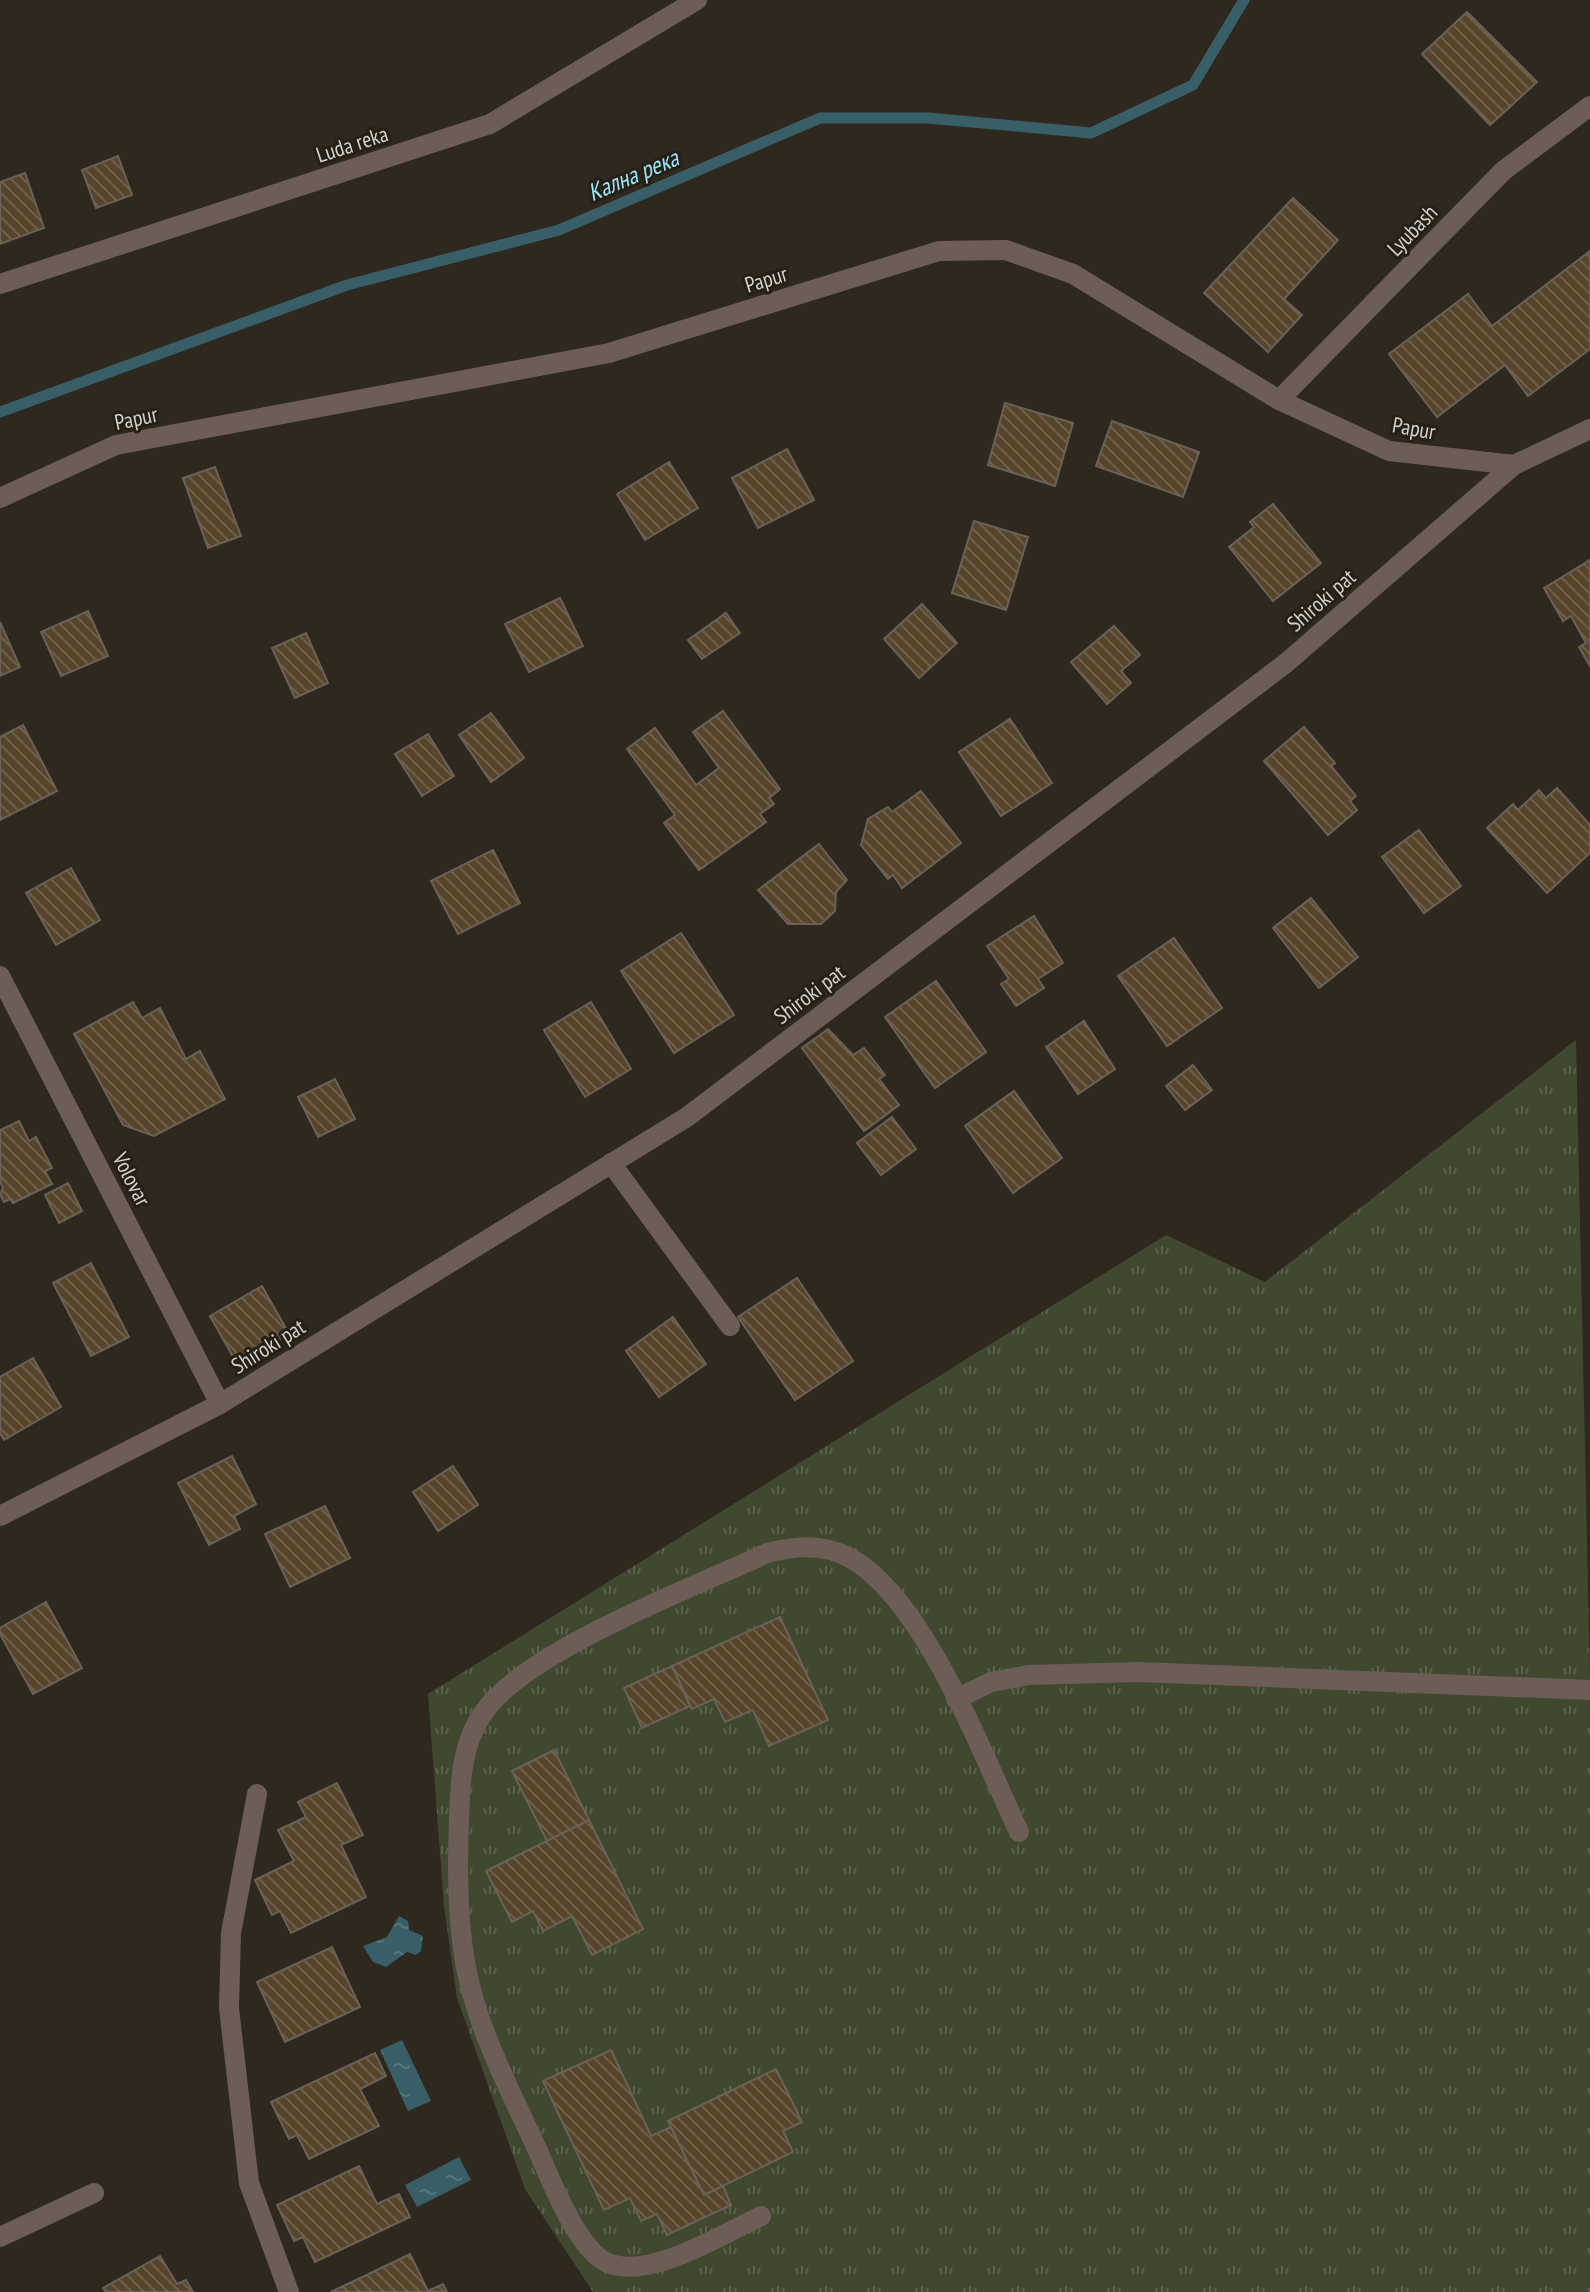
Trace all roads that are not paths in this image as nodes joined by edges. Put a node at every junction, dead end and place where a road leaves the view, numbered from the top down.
1 (697, 0) edge
2 (1590, 106) edge
3 (0, 284) edge
4 (1279, 400) junction
5 (1590, 429) edge
6 (1514, 465) junction
7 (0, 498) edge
8 (0, 976) edge
9 (611, 1163) junction
10 (730, 1326) dead end
11 (220, 1404) junction
12 (0, 1516) edge
13 (1590, 1690) edge
14 (956, 1699) junction
15 (257, 1794) dead end
16 (1019, 1832) dead end
17 (94, 2193) dead end
18 (761, 2216) dead end
19 (0, 2237) edge
20 (289, 2292) edge

1 - 3 street, Luda reka
2 - 4 street, Lyubash
4 - 6 street, Papur
4 - 7 street, Papur
5 - 6 street, Shiroki pat
6 - 9 street, Shiroki pat
8 - 11 street, Volovar
9 - 10 street
9 - 11 street, Shiroki pat
11 - 12 street, Shiroki pat
13 - 14 street
14 - 16 street
14 - 18 street
15 - 20 street
17 - 19 street

